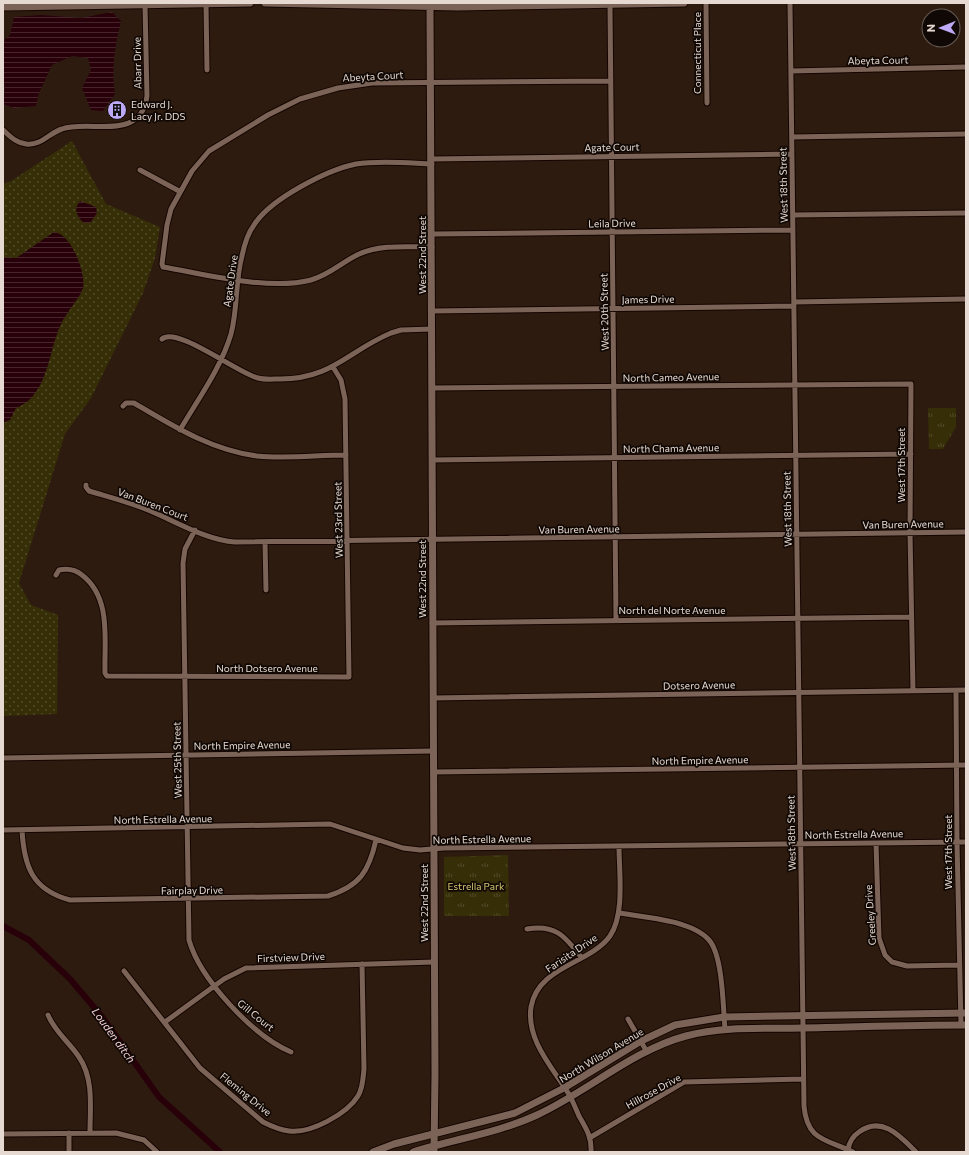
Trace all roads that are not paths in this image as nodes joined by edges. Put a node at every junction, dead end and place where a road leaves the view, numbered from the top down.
1 (250, 3) edge
2 (265, 3) edge
3 (684, 3) edge
4 (706, 3) edge
5 (790, 3) edge
6 (206, 4) edge
7 (145, 5) junction
8 (610, 5) junction
9 (430, 6) junction
10 (3, 8) edge
11 (966, 67) edge
12 (207, 70) dead end
13 (791, 71) junction
14 (611, 81) junction
15 (431, 83) junction
16 (707, 103) dead end
17 (3, 130) edge
18 (966, 134) edge
19 (792, 137) junction
20 (792, 154) junction
21 (612, 156) junction
22 (432, 161) junction
23 (140, 170) dead end
24 (180, 192) junction
25 (966, 212) edge
26 (792, 215) junction
27 (793, 230) junction
28 (612, 232) junction
29 (432, 234) junction
30 (432, 247) junction
31 (238, 279) junction
32 (966, 299) edge
33 (794, 304) junction
34 (613, 309) junction
35 (432, 311) junction
36 (432, 329) junction
37 (162, 339) dead end
38 (220, 359) junction
39 (333, 366) junction
40 (911, 384) joint
41 (795, 385) junction
42 (614, 387) junction
43 (432, 388) junction
44 (123, 406) dead end
45 (180, 430) junction
46 (911, 454) junction
47 (795, 455) junction
48 (346, 456) junction
49 (615, 458) junction
50 (432, 460) junction
51 (86, 485) dead end
52 (194, 530) junction
53 (910, 532) junction
54 (966, 532) edge
55 (796, 535) junction
56 (615, 537) junction
57 (348, 539) junction
58 (432, 540) junction
59 (265, 542) junction
60 (56, 575) dead end
61 (266, 590) dead end
62 (911, 617) junction
63 (797, 618) junction
64 (616, 619) junction
65 (432, 623) junction
66 (185, 676) junction
67 (349, 677) joint
68 (956, 690) junction
69 (966, 690) edge
70 (913, 691) junction
71 (798, 693) junction
72 (433, 698) junction
73 (434, 751) junction
74 (185, 755) junction
75 (3, 758) edge
76 (958, 765) junction
77 (966, 765) edge
78 (799, 768) junction
79 (433, 772) junction
80 (187, 828) junction
81 (3, 830) edge
82 (22, 830) junction
83 (376, 840) junction
84 (957, 842) junction
85 (966, 842) edge
86 (876, 843) junction
87 (800, 844) junction
88 (619, 846) junction
89 (434, 849) junction
90 (188, 899) junction
91 (619, 913) junction
92 (527, 929) dead end
93 (581, 957) junction
94 (434, 962) junction
95 (362, 964) junction
96 (959, 965) junction
97 (124, 971) dead end
98 (215, 985) junction
99 (963, 1013) edge
100 (48, 1015) dead end
101 (802, 1015) junction
102 (724, 1017) junction
103 (628, 1019) dead end
104 (165, 1022) junction
105 (963, 1025) edge
106 (802, 1028) junction
107 (725, 1029) junction
108 (641, 1041) junction
109 (291, 1052) dead end
110 (647, 1052) junction
111 (803, 1079) junction
112 (564, 1088) junction
113 (571, 1098) junction
114 (90, 1132) junction
115 (69, 1133) junction
116 (3, 1134) edge
117 (433, 1135) junction
118 (591, 1137) junction
119 (434, 1149) edge
120 (850, 1151) edge
121 (69, 1152) edge
122 (157, 1152) edge
123 (373, 1152) edge
124 (413, 1152) edge
125 (591, 1152) edge
126 (916, 1152) edge

1 - 6 main road
2 - 9 main road
3 - 8 main road
4 - 16 street, Connecticut Place
5 - 13 street, West 18th Street
6 - 7 main road
6 - 12 street
7 - 10 main road
7 - 17 street, Abarr Drive
8 - 9 main road
8 - 14 street, West 20th Street
9 - 15 main road, West 22nd Street
11 - 13 street, Abeyta Court
13 - 19 street, West 18th Street
14 - 15 street, Abeyta Court
14 - 21 street, West 20th Street
15 - 22 main road, West 22nd Street
15 - 24 street, Abeyta Court
18 - 19 street
19 - 20 street, West 18th Street
20 - 21 street, Agate Court
20 - 26 street, West 18th Street
21 - 22 street, Agate Court
21 - 28 street, West 20th Street
22 - 29 main road, West 22nd Street
22 - 31 street, Agate Drive
23 - 24 street
24 - 31 street, Abeyta Court
25 - 26 street
26 - 27 street, West 18th Street
27 - 28 street, Leila Drive
27 - 33 street, West 18th Street
28 - 29 street, Leila Drive
28 - 34 street, West 20th Street
29 - 30 main road, West 22nd Street
30 - 31 street
30 - 35 main road, West 22nd Street
31 - 38 street, Agate Drive
32 - 33 street, James Drive
33 - 34 street, James Drive
33 - 41 street, West 18th Street
34 - 35 street, James Drive
34 - 42 street, West 20th Street
35 - 36 main road, West 22nd Street
36 - 39 street
36 - 43 main road, West 22nd Street
37 - 38 street
38 - 39 street
38 - 45 street, Agate Drive
39 - 48 street, West 23rd Street
40 - 41 street, North Cameo Avenue
40 - 46 street, West 17th Street
41 - 42 street, North Cameo Avenue
41 - 47 street, West 18th Street
42 - 43 street, North Cameo Avenue
42 - 49 street, West 20th Street
43 - 50 main road, West 22nd Street
44 - 45 street
45 - 48 street
46 - 47 street, North Chama Avenue
46 - 53 street, West 17th Street
47 - 49 street, North Chama Avenue
47 - 55 street, West 18th Street
48 - 57 street, West 23rd Street
49 - 50 street, North Chama Avenue
49 - 56 street, West 20th Street
50 - 58 main road, West 22nd Street
51 - 52 street, Van Buren Court
52 - 59 street, Van Buren Avenue
52 - 66 street, West 25th Street
53 - 54 street, Van Buren Avenue
53 - 55 street, Van Buren Avenue
53 - 62 street, West 17th Street
55 - 56 street, Van Buren Avenue
55 - 63 street, West 18th Street
56 - 58 street, Van Buren Avenue
56 - 64 street, West 20th Street
57 - 58 street, Van Buren Avenue
57 - 59 street, Van Buren Avenue
57 - 67 street, West 23rd Street
58 - 65 main road, West 22nd Street
59 - 61 street
60 - 66 street, North Dotsero Avenue
62 - 63 street, North del Norte Avenue
62 - 70 street, West 17th Street
63 - 64 street, North del Norte Avenue
63 - 71 street, West 18th Street
64 - 65 street, North del Norte Avenue
65 - 72 main road, West 22nd Street
66 - 67 street, North Dotsero Avenue
66 - 74 street, West 25th Street
68 - 69 street, Dotsero Avenue
68 - 70 street, Dotsero Avenue
68 - 76 street, West 17th Street
70 - 71 street, Dotsero Avenue
71 - 72 street, Dotsero Avenue
71 - 78 street, West 18th Street
72 - 73 main road, West 22nd Street
73 - 74 street, North Empire Avenue
73 - 79 main road, West 22nd Street
74 - 75 street, North Empire Avenue
74 - 80 street, West 25th Street
76 - 77 street, North Empire Avenue
76 - 78 street, North Empire Avenue
76 - 84 street, West 17th Street
78 - 79 street, North Empire Avenue
78 - 87 street, West 18th Street
79 - 89 main road, West 22nd Street
80 - 82 street, North Estrella Avenue
80 - 83 street, North Estrella Avenue
80 - 90 street, West 25th Street
81 - 82 street, North Estrella Avenue
82 - 90 street, Fairplay Drive
83 - 89 street, North Estrella Avenue
83 - 90 street, Fairplay Drive
84 - 85 street, North Estrella Avenue
84 - 86 street, North Estrella Avenue
84 - 96 street, West 17th Street
86 - 87 street, North Estrella Avenue
86 - 96 street, Greeley Drive
87 - 88 street, North Estrella Avenue
87 - 101 street, West 18th Street
88 - 89 street, North Estrella Avenue
88 - 91 street, Farisita Drive
89 - 94 main road, West 22nd Street
90 - 98 street, West 25th Street
91 - 93 street, Farisita Drive
91 - 102 street
92 - 93 street
93 - 112 street, Farisita Drive
94 - 95 street, Firstview Drive
94 - 117 main road, West 22nd Street
95 - 98 street, Firstview Drive
95 - 104 street, Fleming Drive
96 - 99 street, West 17th Street
97 - 104 street, Fleming Drive
98 - 104 street, Firstview Drive
98 - 109 street, Gill Court
99 - 101 main road, North Wilson Avenue
99 - 105 street, West 17th Street
100 - 114 street
101 - 102 main road, North Wilson Avenue
101 - 106 street, West 18th Street
102 - 107 street
102 - 108 main road, North Wilson Avenue
103 - 108 street
105 - 106 main road, North Wilson Avenue
106 - 107 main road, North Wilson Avenue
106 - 111 street
107 - 110 main road, North Wilson Avenue
108 - 110 street
108 - 112 main road, North Wilson Avenue
110 - 113 main road, North Wilson Avenue
111 - 118 street, Hillrose Drive
111 - 120 street
112 - 113 street, Farisita Drive
112 - 117 main road, North Wilson Avenue
113 - 118 street
113 - 119 main road, North Wilson Avenue
114 - 115 street
114 - 122 street
115 - 116 street
115 - 121 street
117 - 119 main road, West 22nd Street
117 - 123 main road, North Wilson Avenue
118 - 125 street
119 - 124 main road, North Wilson Avenue
120 - 126 street

